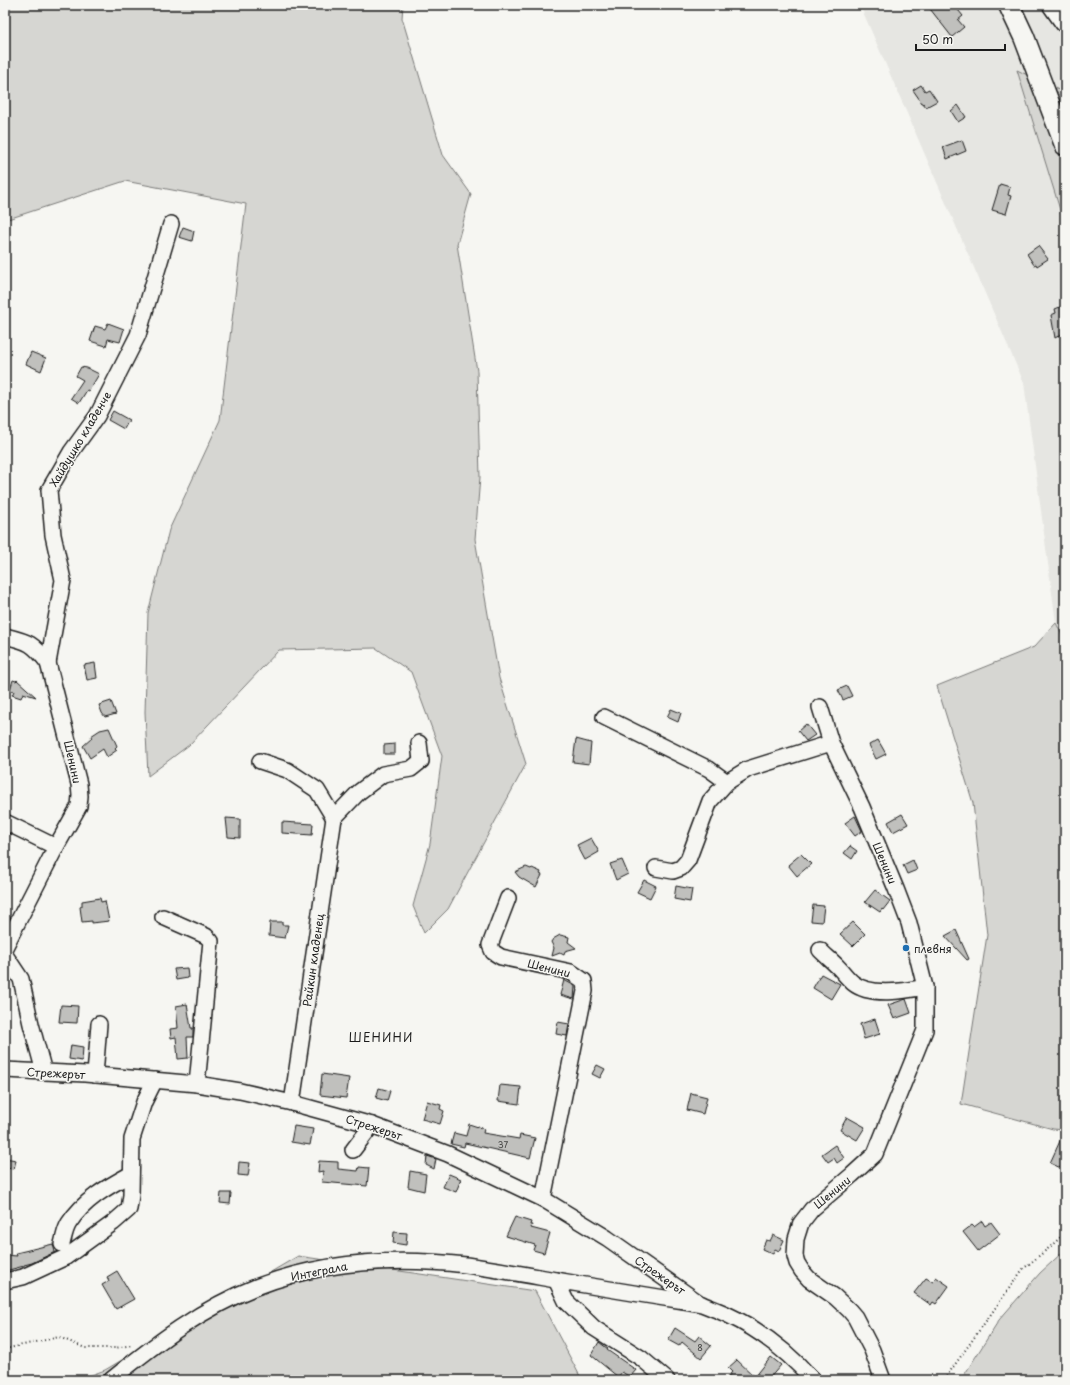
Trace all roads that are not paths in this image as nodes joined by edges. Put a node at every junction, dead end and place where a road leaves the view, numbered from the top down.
1 (1009, 5) edge
2 (1053, 5) edge
3 (1065, 22) edge
4 (1065, 145) edge
5 (171, 224) dead end
6 (5, 636) edge
7 (48, 663) junction
8 (820, 707) dead end
9 (604, 717) dead end
10 (419, 743) dead end
11 (832, 743) junction
12 (260, 761) dead end
13 (727, 782) junction
14 (334, 818) junction
15 (5, 822) edge
16 (56, 847) junction
17 (656, 868) dead end
18 (508, 898) dead end
19 (163, 917) dead end
20 (5, 947) edge
21 (820, 950) dead end
22 (5, 955) edge
23 (925, 987) junction
24 (99, 1024) dead end
25 (5, 1070) edge
26 (44, 1072) junction
27 (95, 1075) junction
28 (155, 1080) junction
29 (197, 1084) junction
30 (292, 1102) junction
31 (372, 1125) junction
32 (353, 1150) dead end
33 (132, 1174) junction
34 (543, 1199) junction
35 (62, 1244) dead end
36 (556, 1280) junction
37 (5, 1281) edge
38 (702, 1304) junction
39 (111, 1380) edge
40 (667, 1380) edge
41 (813, 1380) edge
42 (883, 1380) edge

1 - 4 main road
2 - 3 main road
5 - 7 street, Хайдушко кладенче
6 - 7 street, Шенини
7 - 16 street, Шенини
8 - 11 street, Шенини
9 - 13 street
10 - 14 street
11 - 13 street
11 - 23 street, Шенини
12 - 14 street
13 - 17 street
14 - 30 street, Райкин кладенец
15 - 16 street
16 - 20 street, Шенини
18 - 34 street, Шенини
19 - 29 street
21 - 23 street
22 - 26 street
23 - 42 street, Шенини
24 - 27 street
25 - 26 street, Стрежерът
26 - 27 street, Стрежерът
27 - 28 street, Стрежерът
28 - 29 street, Стрежерът
28 - 33 street
29 - 30 street, Стрежерът
30 - 31 street, Стрежерът
31 - 32 street
31 - 34 street, Стрежерът
33 - 35 street
33 - 37 street
34 - 38 street, Стрежерът
36 - 38 street
36 - 39 street, Интеграла
36 - 40 street
38 - 41 street

